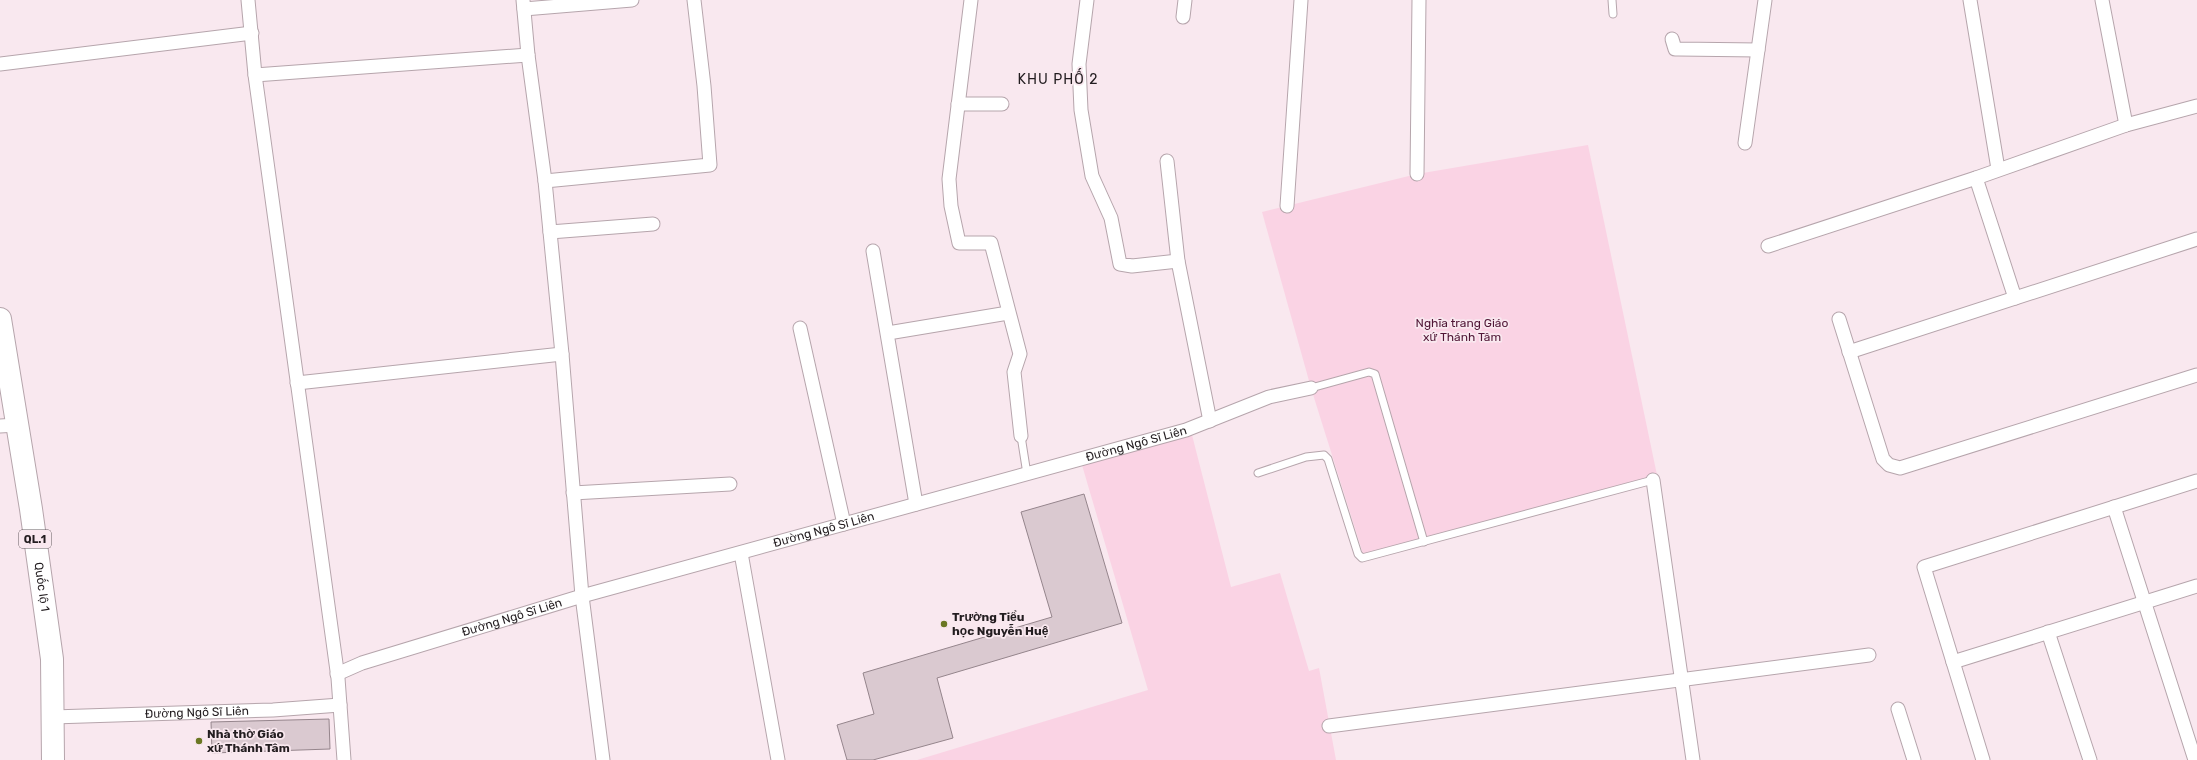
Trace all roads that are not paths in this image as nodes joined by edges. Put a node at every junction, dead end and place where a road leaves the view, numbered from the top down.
1 (248, 0) edge
2 (632, 0) edge
3 (694, 0) edge
4 (971, 0) edge
5 (1087, 0) edge
6 (1185, 0) edge
7 (1301, 0) edge
8 (1419, 0) edge
9 (1612, 0) edge
10 (1765, 0) edge
11 (1970, 0) edge
12 (2102, 0) edge
13 (523, 4) edge
14 (1613, 14) dead end
15 (1183, 17) dead end
16 (252, 33) junction
17 (1672, 39) dead end
18 (1758, 50) junction
19 (528, 55) junction
20 (0, 64) edge
21 (255, 75) junction
22 (958, 104) junction
23 (1002, 104) dead end
24 (2197, 106) edge
25 (2126, 125) junction
26 (1744, 143) dead end
27 (1167, 161) dead end
28 (1998, 169) junction
29 (1417, 174) dead end
30 (1976, 178) junction
31 (545, 181) junction
32 (1287, 206) dead end
33 (653, 224) dead end
34 (550, 232) junction
35 (2197, 239) edge
36 (1768, 246) dead end
37 (873, 251) dead end
38 (1178, 261) junction
39 (2015, 298) junction
40 (1008, 314) junction
41 (1839, 318) dead end
42 (0, 319) edge
43 (800, 328) dead end
44 (888, 333) junction
45 (1849, 352) junction
46 (562, 354) junction
47 (2197, 375) edge
48 (297, 383) junction
49 (1311, 388) joint
50 (1210, 421) junction
51 (9, 426) edge
52 (1022, 436) joint
53 (1258, 473) dead end
54 (1027, 474) junction
55 (1653, 480) joint
56 (2197, 480) edge
57 (730, 484) dead end
58 (573, 493) junction
59 (916, 504) junction
60 (2114, 507) junction
61 (844, 524) junction
62 (1424, 542) junction
63 (741, 553) junction
64 (2197, 586) edge
65 (582, 596) junction
66 (2145, 602) junction
67 (2048, 632) junction
68 (1870, 655) dead end
69 (1953, 662) junction
70 (337, 674) junction
71 (1680, 680) junction
72 (340, 705) junction
73 (1898, 709) dead end
74 (53, 717) junction
75 (1329, 726) dead end
76 (53, 760) edge
77 (344, 760) edge
78 (603, 760) edge
79 (778, 760) edge
80 (1693, 760) edge
81 (1914, 760) edge
82 (1983, 760) edge
83 (2090, 760) edge
84 (2195, 760) edge

1 - 16 street
2 - 13 street
3 - 31 street
4 - 22 street
5 - 38 street
6 - 15 street
7 - 32 street
8 - 29 street
9 - 14 lane
10 - 18 street
11 - 28 street
12 - 25 street
13 - 19 street
16 - 20 street
16 - 21 street
17 - 18 street
18 - 26 street
19 - 21 street
19 - 31 street
21 - 48 street
22 - 23 street
22 - 40 street
24 - 25 street
25 - 28 street
27 - 38 street
28 - 30 street
30 - 36 street
30 - 39 street
31 - 34 street
33 - 34 street
34 - 46 street
35 - 39 street
37 - 44 street
38 - 50 street
39 - 45 street
40 - 44 street
40 - 52 street
41 - 45 street
42 - 51 highway, Quốc lộ 1 / QL.1
43 - 61 street
44 - 59 street
45 - 47 street
46 - 48 street
46 - 58 street
48 - 70 street
49 - 50 street, Đường Ngô Sĩ Liên
49 - 62 lane
50 - 54 street, Đường Ngô Sĩ Liên
51 - 74 highway, Quốc lộ 1 / QL.1
52 - 54 lane
53 - 62 lane
54 - 59 street, Đường Ngô Sĩ Liên
55 - 62 lane
55 - 71 street
56 - 60 street
57 - 58 street
58 - 65 street
59 - 61 street, Đường Ngô Sĩ Liên
60 - 66 street
60 - 69 street
61 - 63 street, Đường Ngô Sĩ Liên
63 - 65 street, Đường Ngô Sĩ Liên
63 - 79 street
64 - 66 street
65 - 70 street, Đường Ngô Sĩ Liên
65 - 78 street
66 - 67 street
66 - 84 street
67 - 69 street
67 - 83 street
68 - 71 street
69 - 82 street
70 - 72 street
71 - 75 street
71 - 80 street
72 - 74 street, Đường Ngô Sĩ Liên
72 - 77 street
73 - 81 street
74 - 76 highway, Quốc lộ 1 / QL.1

